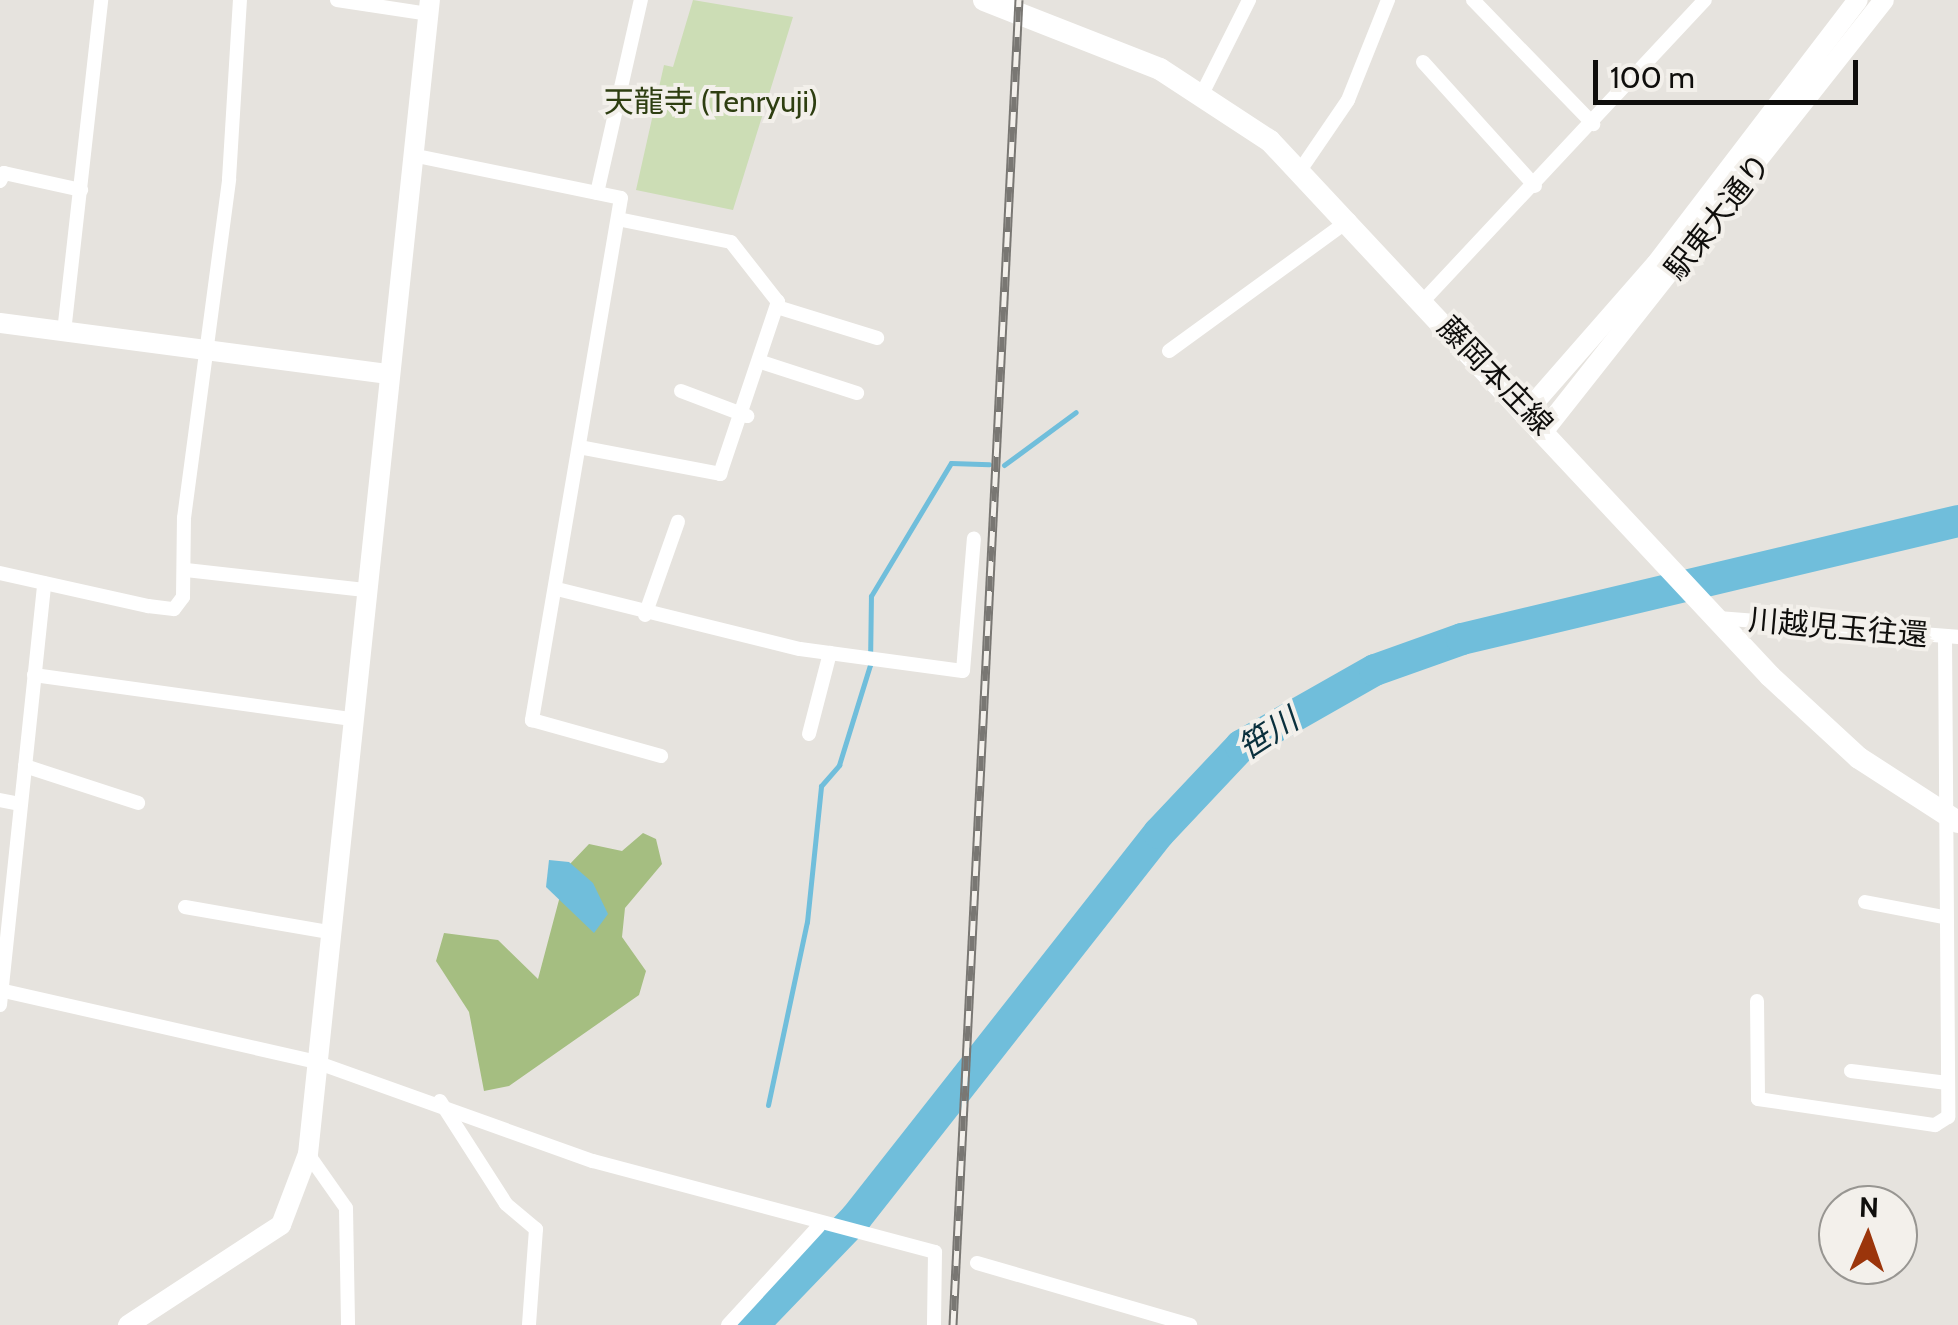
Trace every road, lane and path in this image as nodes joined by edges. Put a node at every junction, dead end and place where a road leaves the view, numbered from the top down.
1 (102, 0) edge
2 (240, 0) edge
3 (337, 0) edge
4 (641, 0) edge
5 (984, 0) edge
6 (1249, 0) edge
7 (1388, 0) edge
8 (1473, 0) edge
9 (1705, 0) edge
10 (1858, 0) edge
11 (1884, 0) edge
12 (429, 7) edge
13 (1424, 62) dead end
14 (1203, 92) junction
15 (1593, 124) junction
16 (412, 155) junction
17 (1301, 169) junction
18 (0, 181) edge
19 (1534, 186) junction
20 (81, 190) junction
21 (597, 193) junction
22 (618, 219) junction
23 (1349, 220) junction
24 (1424, 300) junction
25 (777, 307) junction
26 (0, 323) edge
27 (64, 332) junction
28 (877, 338) dead end
29 (203, 350) junction
30 (1169, 351) dead end
31 (761, 362) junction
32 (389, 374) junction
33 (681, 392) dead end
34 (857, 394) dead end
35 (1528, 410) junction
36 (747, 416) junction
37 (1546, 428) junction
38 (579, 447) junction
39 (678, 522) dead end
40 (974, 538) dead end
41 (186, 570) junction
42 (0, 573) edge
43 (44, 583) junction
44 (365, 590) junction
45 (561, 590) junction
46 (645, 615) junction
47 (1718, 618) junction
48 (1958, 620) edge
49 (1953, 637) edge
50 (830, 653) junction
51 (34, 675) junction
52 (352, 719) junction
53 (809, 734) dead end
54 (661, 756) dead end
55 (25, 766) junction
56 (0, 800) edge
57 (138, 802) dead end
58 (21, 804) junction
59 (1950, 817) edge
60 (1865, 902) dead end
61 (185, 907) dead end
62 (1943, 917) junction
63 (328, 932) junction
64 (1, 995) edge
65 (1758, 1001) dead end
66 (314, 1061) junction
67 (1851, 1070) dead end
68 (1947, 1083) junction
69 (440, 1100) junction
70 (1953, 1121) edge
71 (308, 1154) junction
72 (824, 1228) junction
73 (976, 1263) dead end
74 (128, 1325) edge
75 (348, 1325) edge
76 (530, 1325) edge
77 (728, 1325) edge
78 (934, 1325) edge
79 (1190, 1325) edge

1 - 20 street
2 - 29 street
3 - 12 street
4 - 21 street
5 - 14 main road, 藤岡本庄線
6 - 14 street
7 - 17 street
8 - 15 street
9 - 15 street
10 - 35 street, 駅東大通り
11 - 37 street, 駅東大通り
12 - 16 street
13 - 19 street
14 - 17 main road, 藤岡本庄線
15 - 19 street
16 - 21 street
16 - 32 street
17 - 23 main road, 藤岡本庄線
18 - 20 street
19 - 24 street
20 - 27 street
21 - 22 street
22 - 25 street
22 - 38 street
23 - 24 main road, 藤岡本庄線
23 - 30 street
24 - 35 main road, 藤岡本庄線
25 - 28 street
25 - 31 street
26 - 27 street
27 - 29 street
29 - 32 street
29 - 41 street
31 - 34 street
31 - 36 street
32 - 44 street
33 - 36 street
35 - 37 main road, 藤岡本庄線
36 - 38 street
37 - 47 main road, 藤岡本庄線
38 - 45 street
39 - 46 street
40 - 50 street
41 - 43 street
41 - 44 street
42 - 43 street
43 - 51 street
44 - 52 street
45 - 46 street
45 - 54 street
46 - 50 street
47 - 49 street, 川越児玉往還
47 - 59 main road, 藤岡本庄線
48 - 49 street
49 - 59 street
50 - 53 street
51 - 52 street
51 - 55 street
52 - 63 street
55 - 57 street
55 - 58 street
56 - 58 street
58 - 64 street
59 - 62 street
60 - 62 street
61 - 63 street
62 - 68 street
63 - 66 street
64 - 66 street
65 - 70 street
66 - 69 street
66 - 71 street
67 - 68 street
68 - 70 street
69 - 72 street
69 - 76 street
71 - 74 street
71 - 75 street
72 - 77 street
72 - 78 street
73 - 79 street

